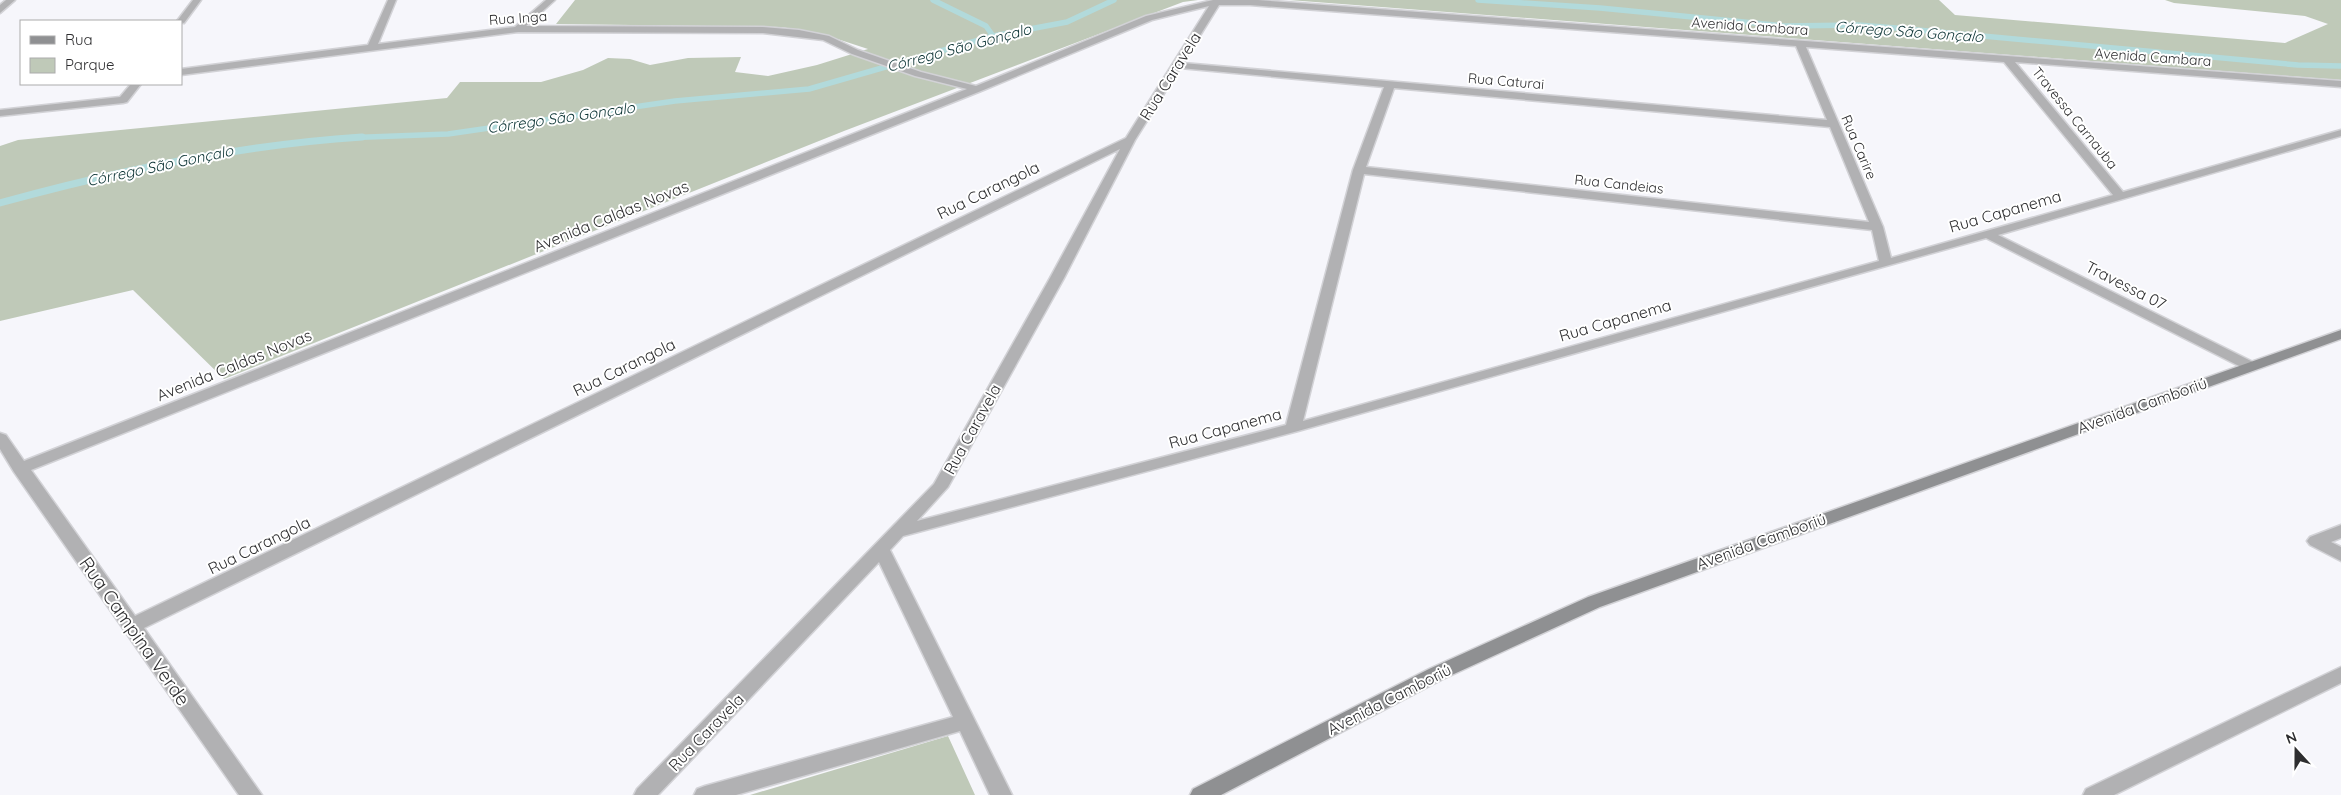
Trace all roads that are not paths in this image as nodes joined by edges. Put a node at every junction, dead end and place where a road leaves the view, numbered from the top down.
1 (11, 0) edge
2 (197, 0) edge
3 (392, 0) edge
4 (551, 0) edge
5 (1216, 2) junction
6 (0, 10) edge
7 (182, 20) edge
8 (518, 29) junction
9 (1800, 44) junction
10 (371, 48) junction
11 (2007, 60) junction
12 (1177, 65) junction
13 (182, 72) edge
14 (1390, 84) junction
15 (2341, 84) edge
16 (135, 85) edge
17 (977, 89) junction
18 (0, 114) edge
19 (1832, 124) junction
20 (2341, 133) edge
21 (1130, 140) junction
22 (1359, 170) junction
23 (2120, 196) junction
24 (1877, 227) junction
25 (1987, 234) junction
26 (1886, 263) junction
27 (2341, 334) edge
28 (2250, 366) junction
29 (1294, 428) junction
30 (0, 438) edge
31 (20, 468) junction
32 (2341, 530) edge
33 (897, 532) junction
34 (881, 549) junction
35 (2341, 555) edge
36 (132, 626) junction
37 (2341, 674) edge
38 (965, 722) junction
39 (251, 795) edge
40 (646, 795) edge
41 (705, 795) edge
42 (1001, 795) edge
43 (1201, 795) edge
44 (2094, 795) edge

1 - 6 street
2 - 7 street
3 - 10 street
4 - 8 street
5 - 9 street, Avenida Cambara
5 - 12 street, Rua Caravela
5 - 17 street, Avenida Caldas Novas
8 - 10 street, Rua Inga
8 - 17 street, Rua Inga
9 - 11 street, Avenida Cambara
9 - 19 street, Rua Carire
10 - 13 street, Rua Inga
11 - 15 street, Avenida Cambara
11 - 23 street, Travessa Carnauba
12 - 14 street, Rua Caturai
12 - 21 street, Rua Caravela
14 - 19 street, Rua Caturai
14 - 22 street
16 - 18 street
17 - 31 street, Avenida Caldas Novas
19 - 24 street, Rua Carire
20 - 23 street, Rua Capanema
21 - 33 street, Rua Caravela
21 - 36 street, Rua Carangola
22 - 24 street, Rua Candeias
22 - 29 street
23 - 25 street, Rua Capanema
24 - 26 street, Rua Carire
25 - 26 street, Rua Capanema
25 - 28 street, Travessa 07
26 - 29 street, Rua Capanema
27 - 28 street, Avenida Camboriú
28 - 43 street, Avenida Camboriú
29 - 33 street, Rua Capanema
30 - 31 street, Rua Campina Verde
31 - 36 street, Rua Campina Verde
32 - 35 street
33 - 34 street, Rua Caravela
34 - 38 street
34 - 40 street, Rua Caravela
36 - 39 street, Rua Campina Verde
37 - 44 street
38 - 41 street
38 - 42 street

